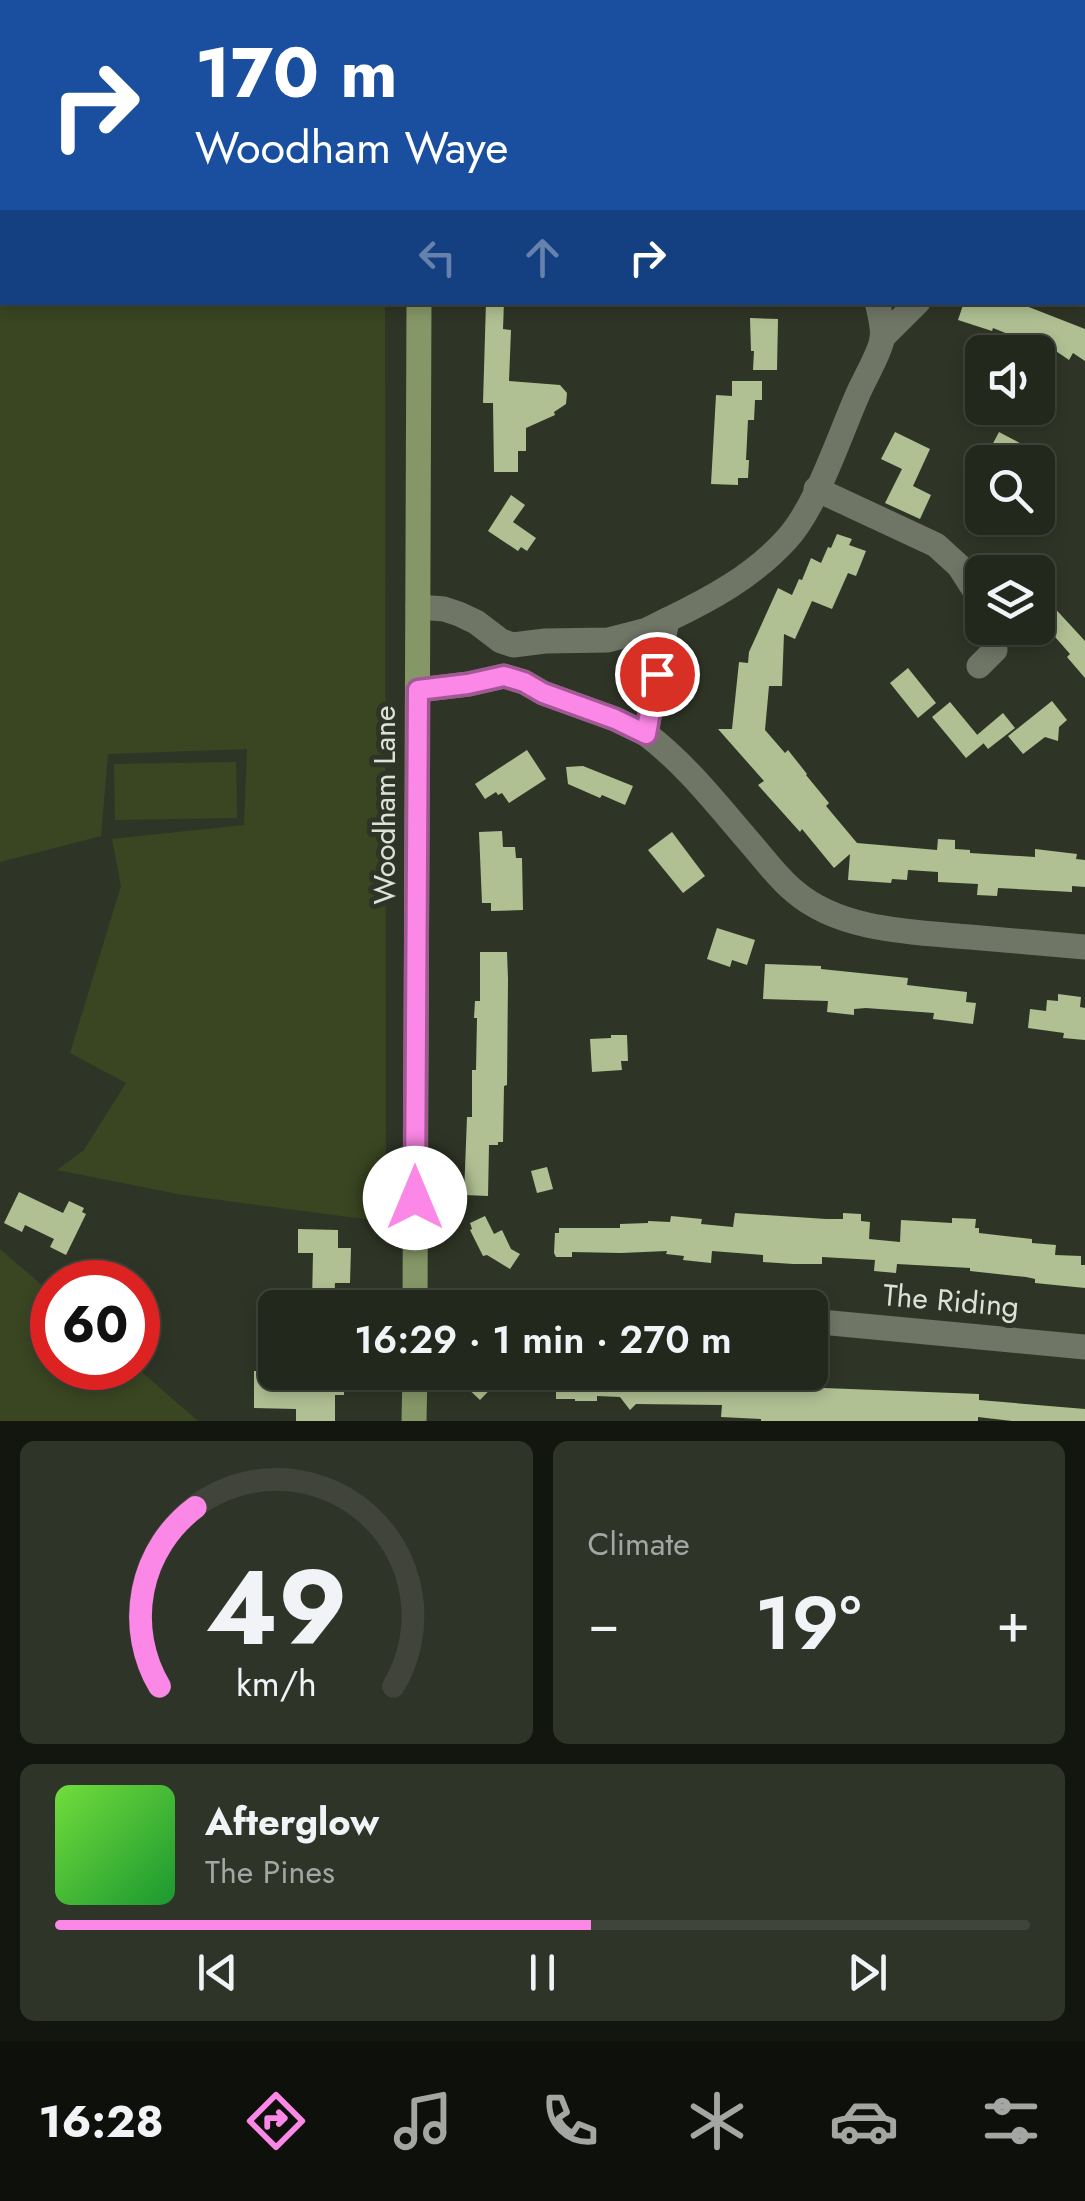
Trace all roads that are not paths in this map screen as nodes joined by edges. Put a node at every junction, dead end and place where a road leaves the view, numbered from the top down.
1 (419, 305) edge
2 (877, 305) edge
3 (915, 305) edge
4 (882, 338) junction
5 (816, 490) junction
6 (965, 575) edge
7 (418, 607) junction
8 (666, 620) junction
9 (508, 644) junction
10 (504, 676) junction
11 (418, 690) junction
12 (646, 734) junction
13 (1085, 947) edge
14 (415, 1290) edge
15 (828, 1323) edge
16 (1085, 1347) edge
17 (414, 1390) edge
18 (414, 1421) edge

1 - 7 main road, Woodham Lane
2 - 4 street
3 - 4 street
4 - 5 street
5 - 6 street
5 - 8 street
7 - 9 street
7 - 11 main road, Woodham Lane
8 - 9 street
8 - 12 street
9 - 10 street
10 - 11 street
10 - 12 street
11 - 14 main road, Woodham Lane
12 - 13 street
15 - 16 street, The Riding
17 - 18 main road

